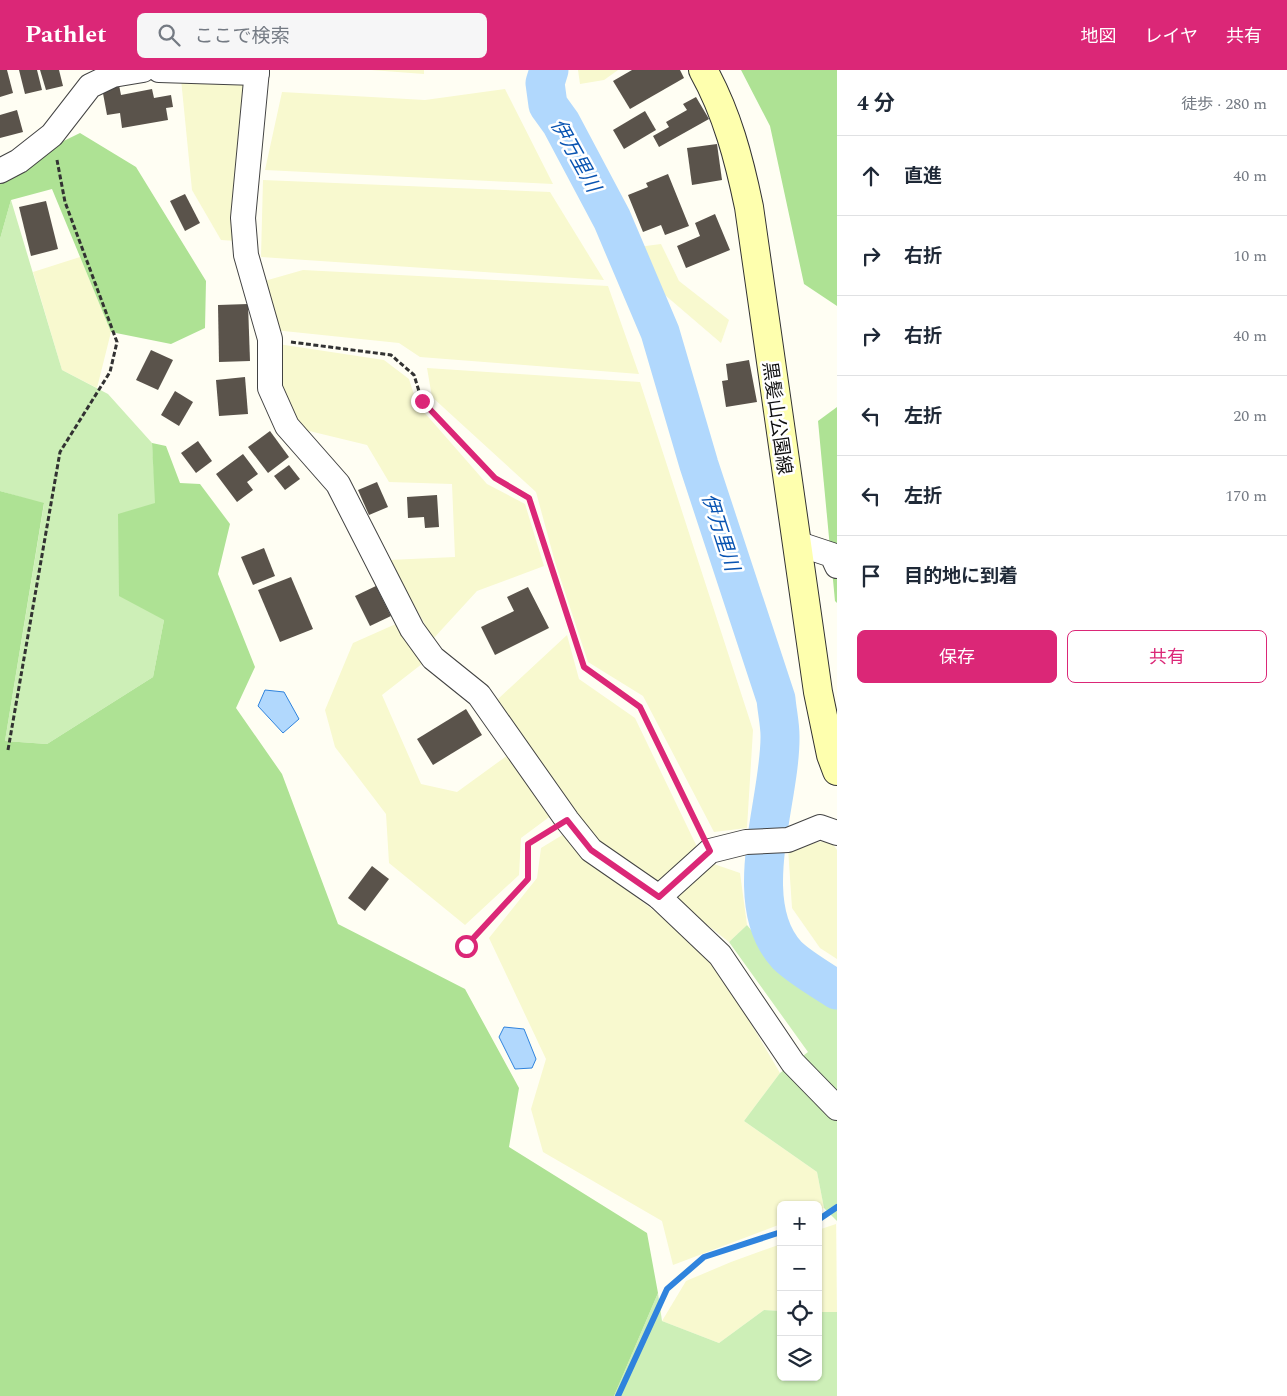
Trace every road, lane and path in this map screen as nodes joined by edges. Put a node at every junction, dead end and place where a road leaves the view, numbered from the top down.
1 (143, 70) edge
2 (159, 70) edge
3 (703, 70) edge
4 (257, 72) edge
5 (52, 135) junction
6 (0, 171) edge
7 (270, 339) junction
8 (796, 543) junction
9 (837, 566) edge
10 (8, 750) dead end
11 (837, 771) edge
12 (567, 820) junction
13 (837, 833) edge
14 (710, 851) junction
15 (659, 897) junction
16 (466, 946) dead end
17 (837, 1108) edge

1 - 5 street
2 - 4 street
3 - 8 main road, 黒髪山公園線
4 - 7 street
5 - 6 street
5 - 10 path
7 - 12 street
7 - 14 path
8 - 9 street
8 - 11 main road, 黒髪山公園線
12 - 15 street
12 - 16 path
13 - 14 street
14 - 15 street
15 - 17 street

